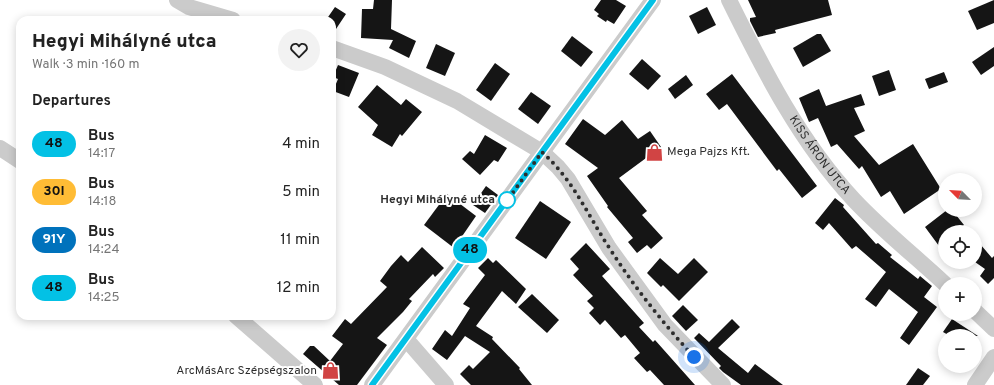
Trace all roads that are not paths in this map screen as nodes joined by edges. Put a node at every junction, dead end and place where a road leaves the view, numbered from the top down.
1 (653, 0) edge
2 (729, 0) edge
3 (183, 9) edge
4 (215, 16) edge
5 (336, 49) edge
6 (0, 148) edge
7 (542, 152) junction
8 (16, 158) edge
9 (938, 278) edge
10 (982, 318) edge
11 (241, 320) edge
12 (994, 329) edge
13 (406, 339) junction
14 (994, 357) edge
15 (315, 385) edge
16 (372, 385) edge
17 (446, 385) edge
18 (723, 385) edge
19 (975, 385) edge

1 - 7 street
2 - 9 street, KISS ÁRON UTCA
3 - 4 street
5 - 7 street
6 - 8 street
7 - 13 street
7 - 18 street
10 - 12 street
11 - 15 street
13 - 16 street
13 - 17 street
14 - 19 street

